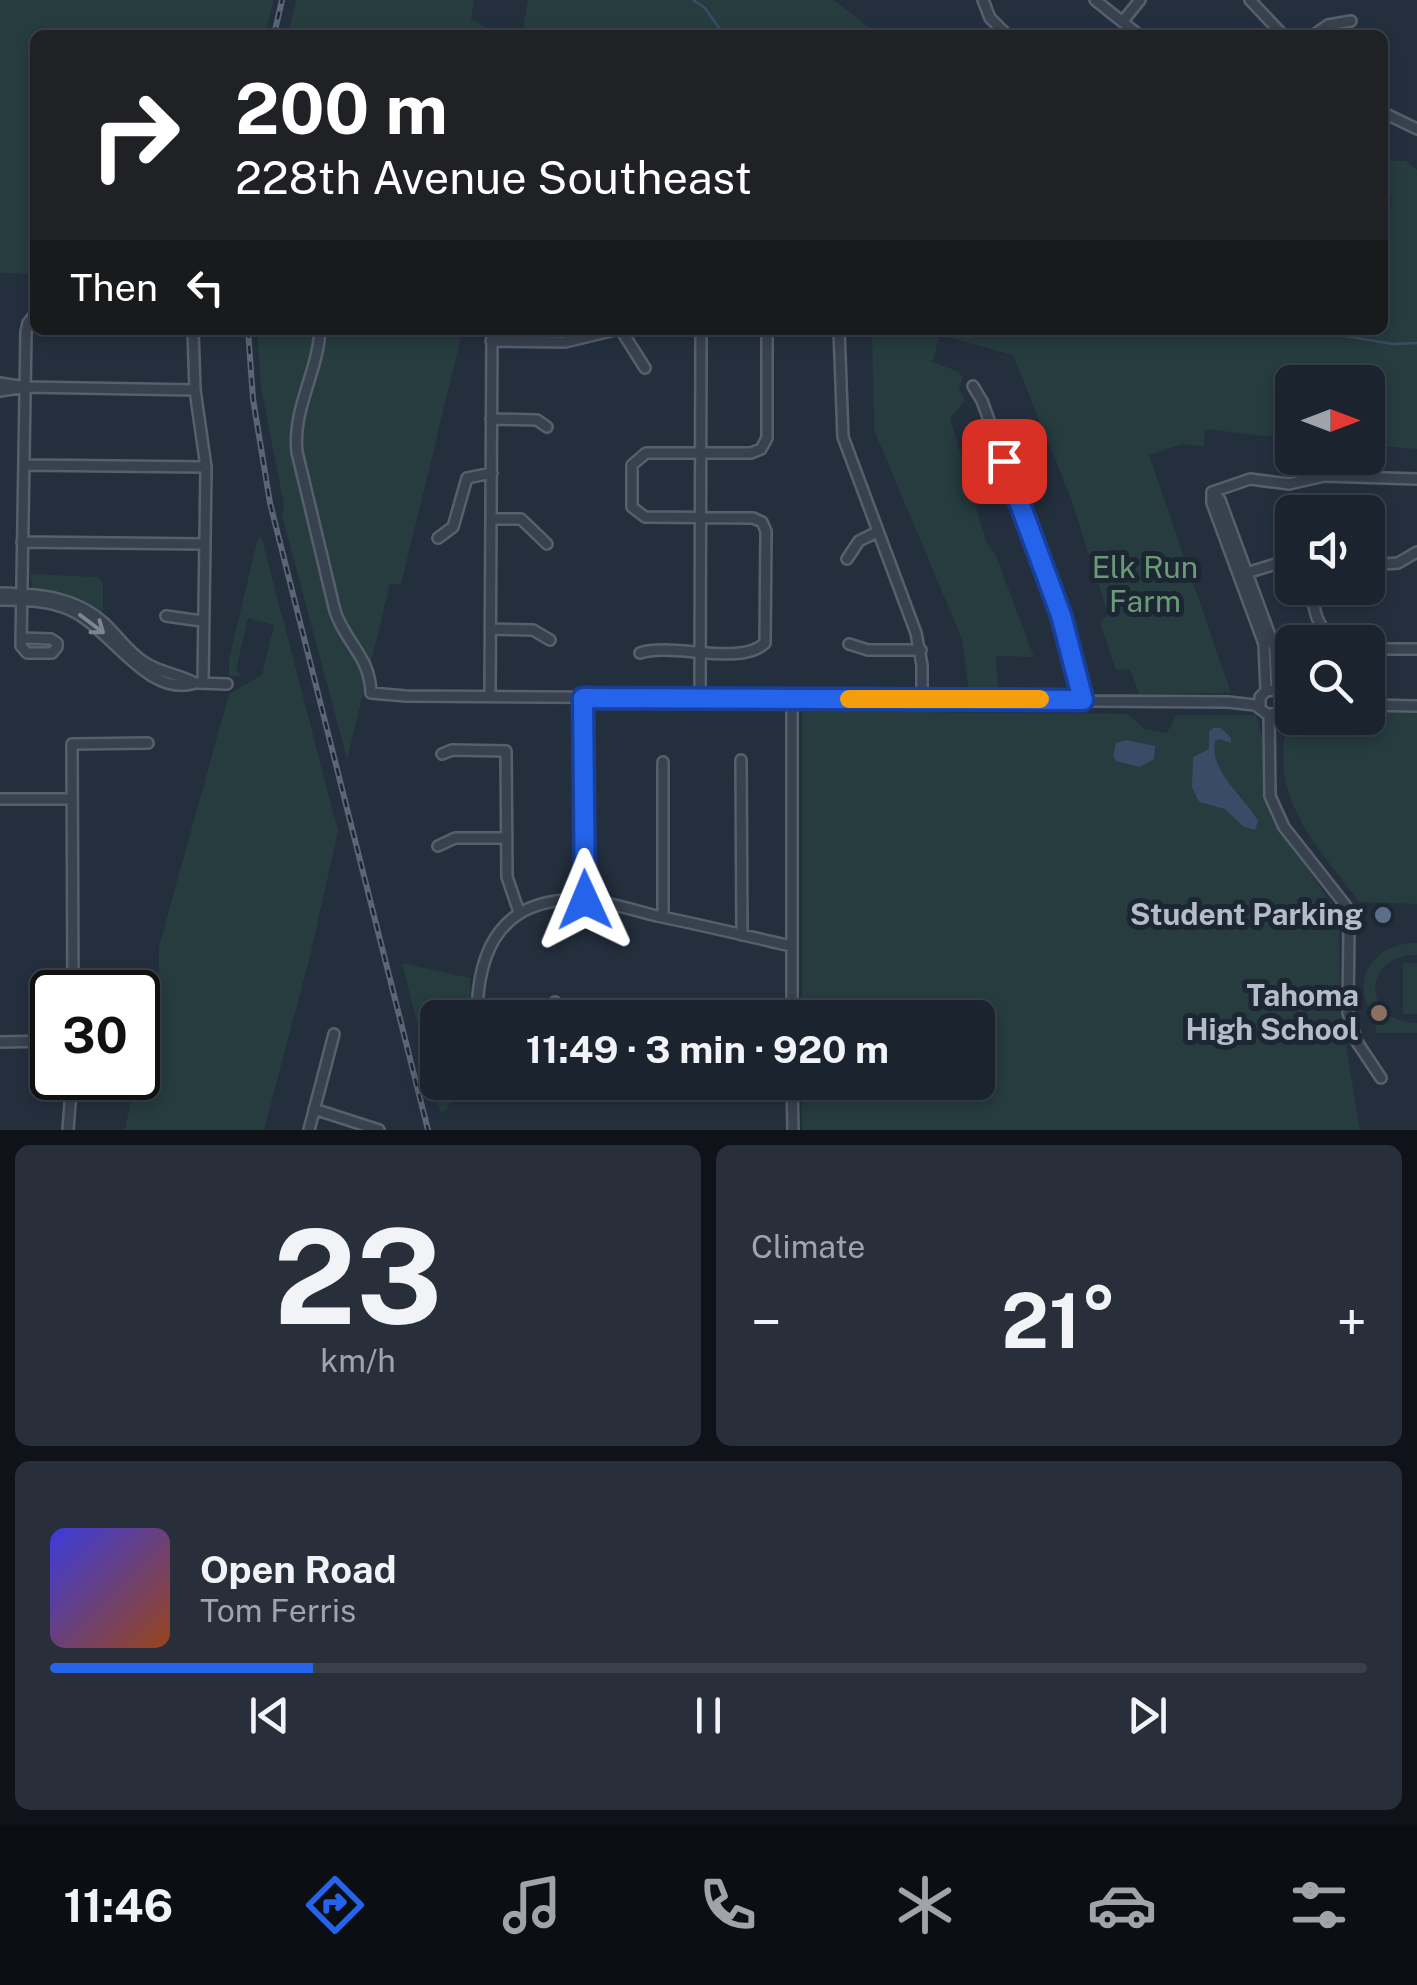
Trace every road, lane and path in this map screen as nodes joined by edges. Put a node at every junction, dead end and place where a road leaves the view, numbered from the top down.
1 (983, 0) edge
2 (1095, 0) edge
3 (1140, 0) edge
4 (1250, 0) edge
5 (1351, 20) dead end
6 (1123, 22) junction
7 (1001, 30) edge
8 (1133, 30) edge
9 (1278, 30) edge
10 (1321, 30) edge
11 (1388, 115) edge
12 (1417, 129) edge
13 (30, 323) edge
14 (193, 335) edge
15 (319, 335) edge
16 (596, 335) edge
17 (622, 335) edge
18 (701, 335) edge
19 (767, 335) edge
20 (840, 335) edge
21 (492, 336) edge
22 (645, 368) dead end
23 (973, 386) dead end
24 (0, 387) edge
25 (25, 387) junction
26 (195, 390) junction
27 (491, 419) junction
28 (547, 427) dead end
29 (701, 453) junction
30 (24, 465) junction
31 (206, 467) junction
32 (492, 473) junction
33 (1417, 479) edge
34 (491, 518) junction
35 (700, 518) junction
36 (877, 532) junction
37 (438, 538) dead end
38 (22, 542) junction
39 (205, 544) junction
40 (547, 544) dead end
41 (1417, 552) edge
42 (847, 559) dead end
43 (1385, 564) edge
44 (1275, 565) edge
45 (1242, 574) junction
46 (0, 597) edge
47 (22, 597) junction
48 (166, 616) dead end
49 (202, 621) junction
50 (490, 629) junction
51 (22, 638) dead end
52 (550, 640) dead end
53 (849, 644) dead end
54 (1385, 649) edge
55 (921, 650) junction
56 (1417, 650) edge
57 (700, 652) junction
58 (640, 653) dead end
59 (1275, 654) edge
60 (199, 683) junction
61 (227, 684) dead end
62 (490, 696) junction
63 (583, 698) junction
64 (922, 698) junction
65 (700, 699) junction
66 (792, 700) junction
67 (1083, 700) junction
68 (1275, 703) edge
69 (1385, 705) edge
70 (1417, 706) edge
71 (1275, 708) edge
72 (148, 744) dead end
73 (442, 754) dead end
74 (740, 760) dead end
75 (663, 762) dead end
76 (72, 799) junction
77 (0, 800) edge
78 (507, 838) junction
79 (438, 846) dead end
80 (585, 900) junction
81 (519, 912) junction
82 (663, 917) junction
83 (742, 935) junction
84 (791, 946) junction
85 (73, 970) edge
86 (478, 1000) edge
87 (792, 1000) edge
88 (334, 1034) dead end
89 (30, 1041) edge
90 (0, 1042) edge
91 (1380, 1078) dead end
92 (70, 1100) edge
93 (792, 1100) edge
94 (314, 1110) junction
95 (68, 1130) edge
96 (309, 1130) edge
97 (379, 1130) edge
98 (793, 1130) edge

1 - 7 street
2 - 6 street
3 - 6 street
4 - 9 street
5 - 10 street
6 - 8 street
11 - 12 street
13 - 25 street
14 - 26 street
15 - 62 street
16 - 21 street
17 - 22 street
18 - 29 street
19 - 29 street
20 - 36 street
21 - 27 street
23 - 67 street
24 - 25 street
25 - 26 street
25 - 30 street
26 - 31 street
27 - 28 street
27 - 32 street
29 - 35 street
29 - 35 street
30 - 31 street
30 - 38 street
31 - 39 street
32 - 34 street
32 - 37 street
33 - 45 street
34 - 40 street
34 - 50 street
35 - 57 street
35 - 57 street
36 - 42 street
36 - 55 street
38 - 39 street
38 - 47 street
39 - 49 street
41 - 43 street
44 - 45 street
45 - 59 street
46 - 47 street
47 - 51 street
47 - 60 street
48 - 49 street
49 - 60 street
50 - 52 street
50 - 62 street
53 - 55 street
54 - 56 street
55 - 64 street
57 - 58 street
57 - 65 street
60 - 61 street
62 - 63 street
63 - 65 street
63 - 80 street
64 - 66 street
64 - 67 street
65 - 66 street
66 - 84 street
67 - 68 street
69 - 70 street
71 - 91 street
72 - 76 street
73 - 78 street
74 - 83 street
75 - 82 street
76 - 77 street
76 - 85 street
78 - 79 street
78 - 81 street
80 - 81 street
80 - 82 street
81 - 86 street
82 - 83 street
83 - 84 street
84 - 87 street
88 - 94 street
89 - 90 street
92 - 95 street
93 - 98 street
94 - 96 street
94 - 97 street

